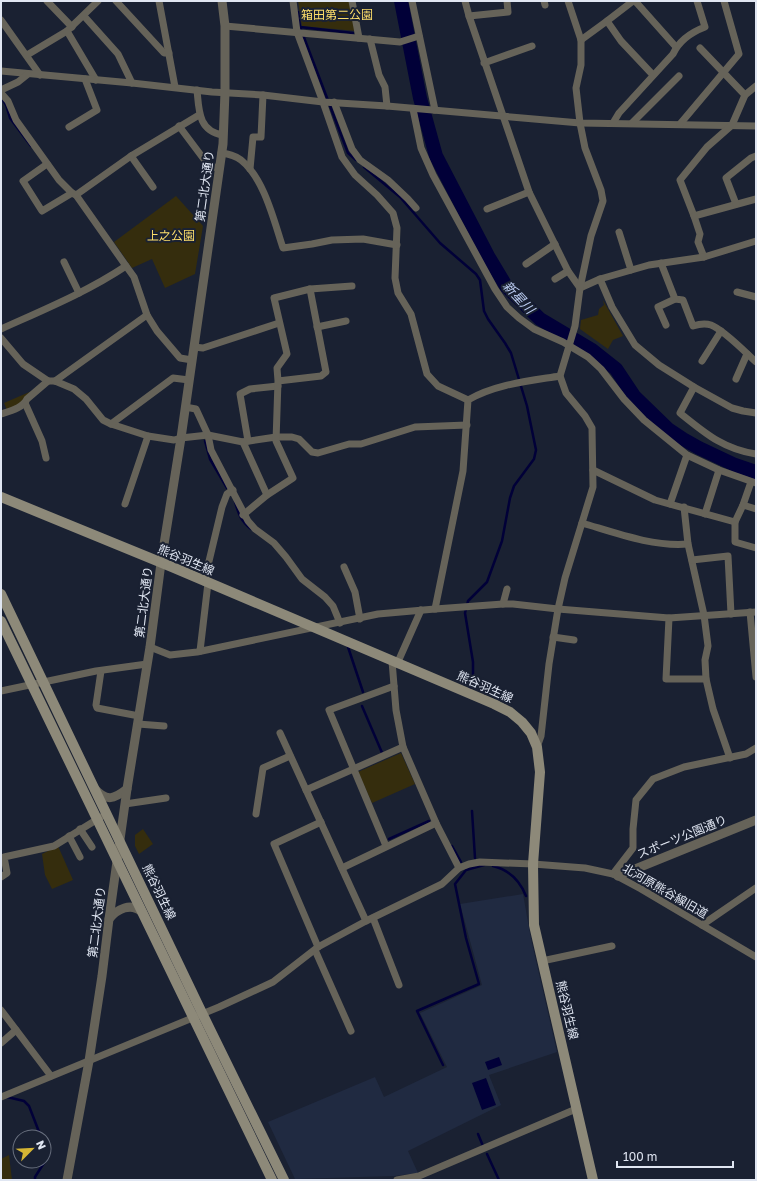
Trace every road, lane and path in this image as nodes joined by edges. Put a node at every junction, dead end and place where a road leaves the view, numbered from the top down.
1 (47, 1) edge
2 (98, 1) edge
3 (116, 1) edge
4 (159, 1) edge
5 (222, 1) edge
6 (293, 1) edge
7 (352, 1) edge
8 (412, 1) edge
9 (465, 1) edge
10 (507, 1) edge
11 (568, 1) edge
12 (634, 1) edge
13 (697, 1) edge
14 (724, 1) edge
15 (84, 16) junction
16 (469, 16) junction
17 (1, 20) edge
18 (607, 22) junction
19 (224, 26) junction
20 (70, 29) junction
21 (298, 32) junction
22 (419, 36) junction
23 (359, 38) junction
24 (370, 39) junction
25 (581, 40) junction
26 (532, 46) dead end
27 (676, 47) junction
28 (700, 48) dead end
29 (169, 53) junction
30 (26, 55) junction
31 (484, 63) junction
32 (1, 72) edge
33 (723, 73) junction
34 (28, 74) junction
35 (40, 75) junction
36 (653, 75) junction
37 (679, 76) dead end
38 (85, 79) junction
39 (96, 80) junction
40 (132, 83) junction
41 (756, 86) edge
42 (175, 87) junction
43 (197, 90) junction
44 (1, 92) edge
45 (225, 92) junction
46 (263, 95) junction
47 (745, 95) junction
48 (324, 102) junction
49 (334, 102) junction
50 (387, 106) junction
51 (413, 109) junction
52 (434, 110) junction
53 (199, 115) junction
54 (503, 117) junction
55 (580, 123) junction
56 (613, 123) junction
57 (632, 123) junction
58 (680, 124) junction
59 (732, 125) junction
60 (179, 126) junction
61 (756, 126) edge
62 (69, 127) dead end
63 (223, 135) junction
64 (221, 153) junction
65 (131, 156) junction
66 (756, 156) edge
67 (47, 164) junction
68 (219, 168) junction
69 (250, 169) junction
70 (153, 187) dead end
71 (529, 192) junction
72 (74, 194) junction
73 (756, 199) edge
74 (736, 204) junction
75 (416, 208) dead end
76 (487, 209) dead end
77 (694, 216) junction
78 (619, 232) dead end
79 (756, 241) edge
80 (555, 244) junction
81 (397, 246) junction
82 (704, 257) junction
83 (64, 262) dead end
84 (661, 263) junction
85 (526, 264) dead end
86 (126, 266) junction
87 (631, 270) junction
88 (568, 271) junction
89 (555, 279) dead end
90 (600, 279) junction
91 (352, 286) dead end
92 (310, 288) junction
93 (580, 288) junction
94 (737, 292) dead end
95 (79, 293) junction
96 (756, 297) edge
97 (675, 299) junction
98 (147, 315) junction
99 (346, 322) dead end
100 (279, 323) junction
101 (666, 325) dead end
102 (317, 327) junction
103 (1, 329) edge
104 (721, 332) junction
105 (1, 338) edge
106 (194, 346) junction
107 (569, 346) junction
108 (747, 354) junction
109 (192, 360) junction
110 (702, 361) dead end
111 (756, 362) edge
112 (560, 376) junction
113 (736, 379) dead end
114 (189, 380) junction
115 (52, 381) junction
116 (278, 383) junction
117 (694, 387) junction
118 (468, 400) junction
119 (25, 402) junction
120 (185, 407) junction
121 (756, 413) edge
122 (1, 414) edge
123 (112, 424) junction
124 (467, 425) junction
125 (208, 435) junction
126 (148, 436) junction
127 (276, 437) junction
128 (181, 438) junction
129 (245, 442) junction
130 (756, 454) edge
131 (687, 455) junction
132 (46, 458) dead end
133 (593, 470) junction
134 (719, 470) junction
135 (753, 482) edge
136 (232, 490) junction
137 (267, 494) junction
138 (1, 497) edge
139 (126, 504) dead end
140 (670, 504) junction
141 (743, 505) junction
142 (684, 507) junction
143 (756, 509) edge
144 (705, 514) junction
145 (243, 515) junction
146 (736, 522) junction
147 (582, 523) junction
148 (688, 544) junction
149 (756, 548) edge
150 (692, 560) junction
151 (161, 563) junction
152 (344, 566) dead end
153 (206, 582) junction
154 (507, 589) dead end
155 (1, 594) edge
156 (503, 604) junction
157 (435, 609) junction
158 (558, 609) junction
159 (421, 610) junction
160 (753, 612) edge
161 (731, 614) junction
162 (704, 615) junction
163 (669, 618) junction
164 (360, 619) junction
165 (1, 620) edge
166 (340, 623) junction
167 (316, 628) junction
168 (553, 637) junction
169 (574, 640) dead end
170 (150, 647) junction
171 (200, 651) junction
172 (395, 662) junction
173 (147, 664) junction
174 (101, 671) junction
175 (756, 677) edge
176 (706, 679) junction
177 (44, 683) junction
178 (33, 685) junction
179 (394, 686) junction
180 (1, 691) edge
181 (139, 720) junction
182 (164, 726) dead end
183 (280, 733) dead end
184 (403, 747) junction
185 (537, 747) junction
186 (756, 748) edge
187 (290, 756) junction
188 (730, 758) junction
189 (353, 769) junction
190 (94, 788) junction
191 (127, 790) junction
192 (306, 790) junction
193 (166, 798) dead end
194 (125, 804) junction
195 (106, 814) junction
196 (256, 814) dead end
197 (97, 819) junction
198 (756, 820) edge
199 (321, 822) junction
200 (436, 823) junction
201 (80, 829) junction
202 (69, 836) junction
203 (120, 843) junction
204 (386, 846) junction
205 (92, 847) dead end
206 (3, 855) edge
207 (80, 857) dead end
208 (117, 861) junction
209 (532, 864) junction
210 (342, 868) junction
211 (460, 868) junction
212 (615, 875) junction
213 (1, 877) edge
214 (756, 888) edge
215 (142, 912) junction
216 (109, 919) junction
217 (370, 919) junction
218 (702, 924) junction
219 (612, 946) dead end
220 (316, 949) junction
221 (756, 957) edge
222 (542, 961) junction
223 (399, 985) dead end
224 (1, 1010) edge
225 (197, 1015) junction
226 (16, 1030) junction
227 (351, 1031) dead end
228 (1, 1042) edge
229 (89, 1061) junction
230 (51, 1076) junction
231 (1, 1097) edge
232 (576, 1109) junction
233 (67, 1180) edge
234 (272, 1180) edge
235 (284, 1180) edge
236 (397, 1180) edge
237 (593, 1180) edge

1 - 20 street
2 - 15 street
3 - 29 street
4 - 29 street
5 - 19 street, 第二北大通り
6 - 21 street
7 - 23 street
8 - 22 street
9 - 16 street
10 - 16 street
11 - 25 street
12 - 18 street
12 - 27 street
13 - 27 street
14 - 33 street
15 - 20 street
15 - 40 street
16 - 31 street
17 - 30 street
18 - 25 street
18 - 36 street
19 - 21 street
19 - 45 street, 第二北大通り
20 - 30 street
20 - 39 street
21 - 23 street
21 - 48 street
22 - 24 street
22 - 52 street
23 - 24 street
24 - 50 street
25 - 55 street
26 - 31 street
27 - 36 street
28 - 33 street
29 - 42 street
30 - 35 street
31 - 54 street
32 - 34 street
33 - 47 street
33 - 58 street
34 - 35 street
34 - 44 street
35 - 38 street
36 - 56 street
37 - 57 street
38 - 39 street
38 - 62 street
39 - 40 street
40 - 42 street
41 - 47 street
42 - 43 street
43 - 45 street
43 - 53 street
44 - 67 street
45 - 46 street
45 - 63 street, 第二北大通り
46 - 48 street
46 - 69 street
47 - 59 street
48 - 49 street
48 - 81 street
49 - 50 street
49 - 75 street
50 - 51 street
51 - 52 street
51 - 107 street
52 - 54 street
53 - 60 street
53 - 63 street
54 - 55 street
54 - 71 street
55 - 56 street
55 - 93 street
56 - 57 street
57 - 58 street
58 - 59 street
59 - 61 street
59 - 77 street
60 - 65 street
60 - 68 street
63 - 64 street, 第二北大通り
64 - 68 street, 第二北大通り
64 - 69 street
65 - 70 street
65 - 72 street
66 - 74 street
67 - 72 street
67 - 72 street
68 - 106 street, 第二北大通り
69 - 81 street
71 - 76 street
71 - 80 street
72 - 86 street
73 - 74 street
74 - 77 street
77 - 82 street
78 - 87 street
79 - 82 street
80 - 85 street
80 - 88 street
81 - 118 street
82 - 84 street
83 - 95 street
84 - 87 street
84 - 97 street
86 - 95 street
86 - 98 street
87 - 90 street
88 - 89 street
88 - 93 street
90 - 93 street
90 - 117 street
91 - 92 street
92 - 100 street
92 - 102 street
93 - 107 street
94 - 96 street
95 - 103 street
97 - 101 street
97 - 104 street
98 - 109 street
98 - 115 street
99 - 102 street
100 - 106 street
100 - 116 street
102 - 116 street
104 - 108 street
104 - 110 street
105 - 115 street
106 - 109 street, 第二北大通り
107 - 112 street
107 - 131 street
108 - 111 street
108 - 113 street
109 - 114 street, 第二北大通り
112 - 118 street
112 - 133 street
114 - 120 street, 第二北大通り
114 - 123 street
115 - 119 street
115 - 123 street
116 - 127 street
116 - 129 street
117 - 121 street
117 - 130 street
118 - 124 street
119 - 122 street
119 - 132 street
120 - 125 street
120 - 128 street, 第二北大通り
123 - 126 street
124 - 127 street
124 - 157 street
125 - 128 street
125 - 129 street
125 - 136 street
126 - 128 street
126 - 139 street
127 - 129 street
127 - 137 street
128 - 151 street, 第二北大通り
129 - 137 street
131 - 134 street
131 - 140 street
133 - 140 street
133 - 147 street
134 - 135 street
134 - 144 street
135 - 141 street
136 - 145 street
136 - 153 street
137 - 145 street
138 - 151 main road, 熊谷羽生線
140 - 142 street
141 - 143 street
141 - 146 street
142 - 144 street
142 - 148 street
144 - 146 street
145 - 166 street
146 - 149 street
147 - 148 street
147 - 158 street
148 - 150 street
150 - 161 street
150 - 162 street
151 - 153 main road, 熊谷羽生線
151 - 170 street, 第二北大通り
152 - 164 street
153 - 167 main road, 熊谷羽生線
153 - 171 street
154 - 156 street
155 - 177 main road, 熊谷羽生線
156 - 157 street
156 - 158 street
157 - 159 street
158 - 163 street
158 - 168 street
159 - 164 street
159 - 172 street
160 - 161 street
160 - 175 street
161 - 162 street
162 - 163 street
162 - 176 street
163 - 176 street
164 - 166 street
165 - 178 main road, 熊谷羽生線
166 - 167 street
167 - 171 street
167 - 172 main road, 熊谷羽生線
168 - 169 street
168 - 185 street
170 - 171 street
170 - 173 street, 第二北大通り
172 - 179 street
172 - 185 main road, 熊谷羽生線
173 - 174 street
173 - 181 street, 第二北大通り
174 - 177 street
174 - 181 street
176 - 188 street
177 - 178 street
177 - 190 main road, 熊谷羽生線
178 - 180 street
178 - 197 main road, 熊谷羽生線
179 - 184 street
179 - 189 street
181 - 182 street
181 - 191 street, 第二北大通り
183 - 187 street
184 - 189 street
184 - 200 street
185 - 209 main road, 熊谷羽生線
186 - 188 street
187 - 192 street
187 - 196 street
188 - 212 street
189 - 192 street
189 - 204 street
190 - 191 street
190 - 195 main road, 熊谷羽生線
191 - 194 street, 第二北大通り
192 - 199 street
193 - 194 street
194 - 203 street, 第二北大通り
195 - 197 street
195 - 203 main road, 熊谷羽生線
197 - 201 street
197 - 208 main road, 熊谷羽生線
198 - 212 street, スポーツ公園通り
199 - 210 street
199 - 220 street
200 - 204 street
200 - 211 street
201 - 202 street
201 - 205 street
202 - 206 street
202 - 207 street
203 - 208 street, 第二北大通り
203 - 225 main road, 熊谷羽生線
204 - 210 street
206 - 213 street
208 - 215 main road, 熊谷羽生線
208 - 216 street, 第二北大通り
209 - 211 street, 北河原熊谷線旧道
209 - 212 street, 北河原熊谷線旧道
209 - 222 main road, 熊谷羽生線
210 - 217 street
211 - 217 street
212 - 218 street, 北河原熊谷線旧道
214 - 218 street
215 - 216 street
215 - 225 main road, 熊谷羽生線
216 - 229 street, 第二北大通り
217 - 220 street
217 - 223 street
218 - 221 street, 北河原熊谷線旧道
219 - 222 street
220 - 225 street
220 - 227 street
222 - 232 main road, 熊谷羽生線
224 - 226 street
225 - 229 street
225 - 234 main road, 熊谷羽生線
225 - 235 main road, 熊谷羽生線
226 - 228 street
226 - 230 street
229 - 230 street
229 - 233 street, 第二北大通り
230 - 231 street
232 - 236 street
232 - 237 main road, 熊谷羽生線

